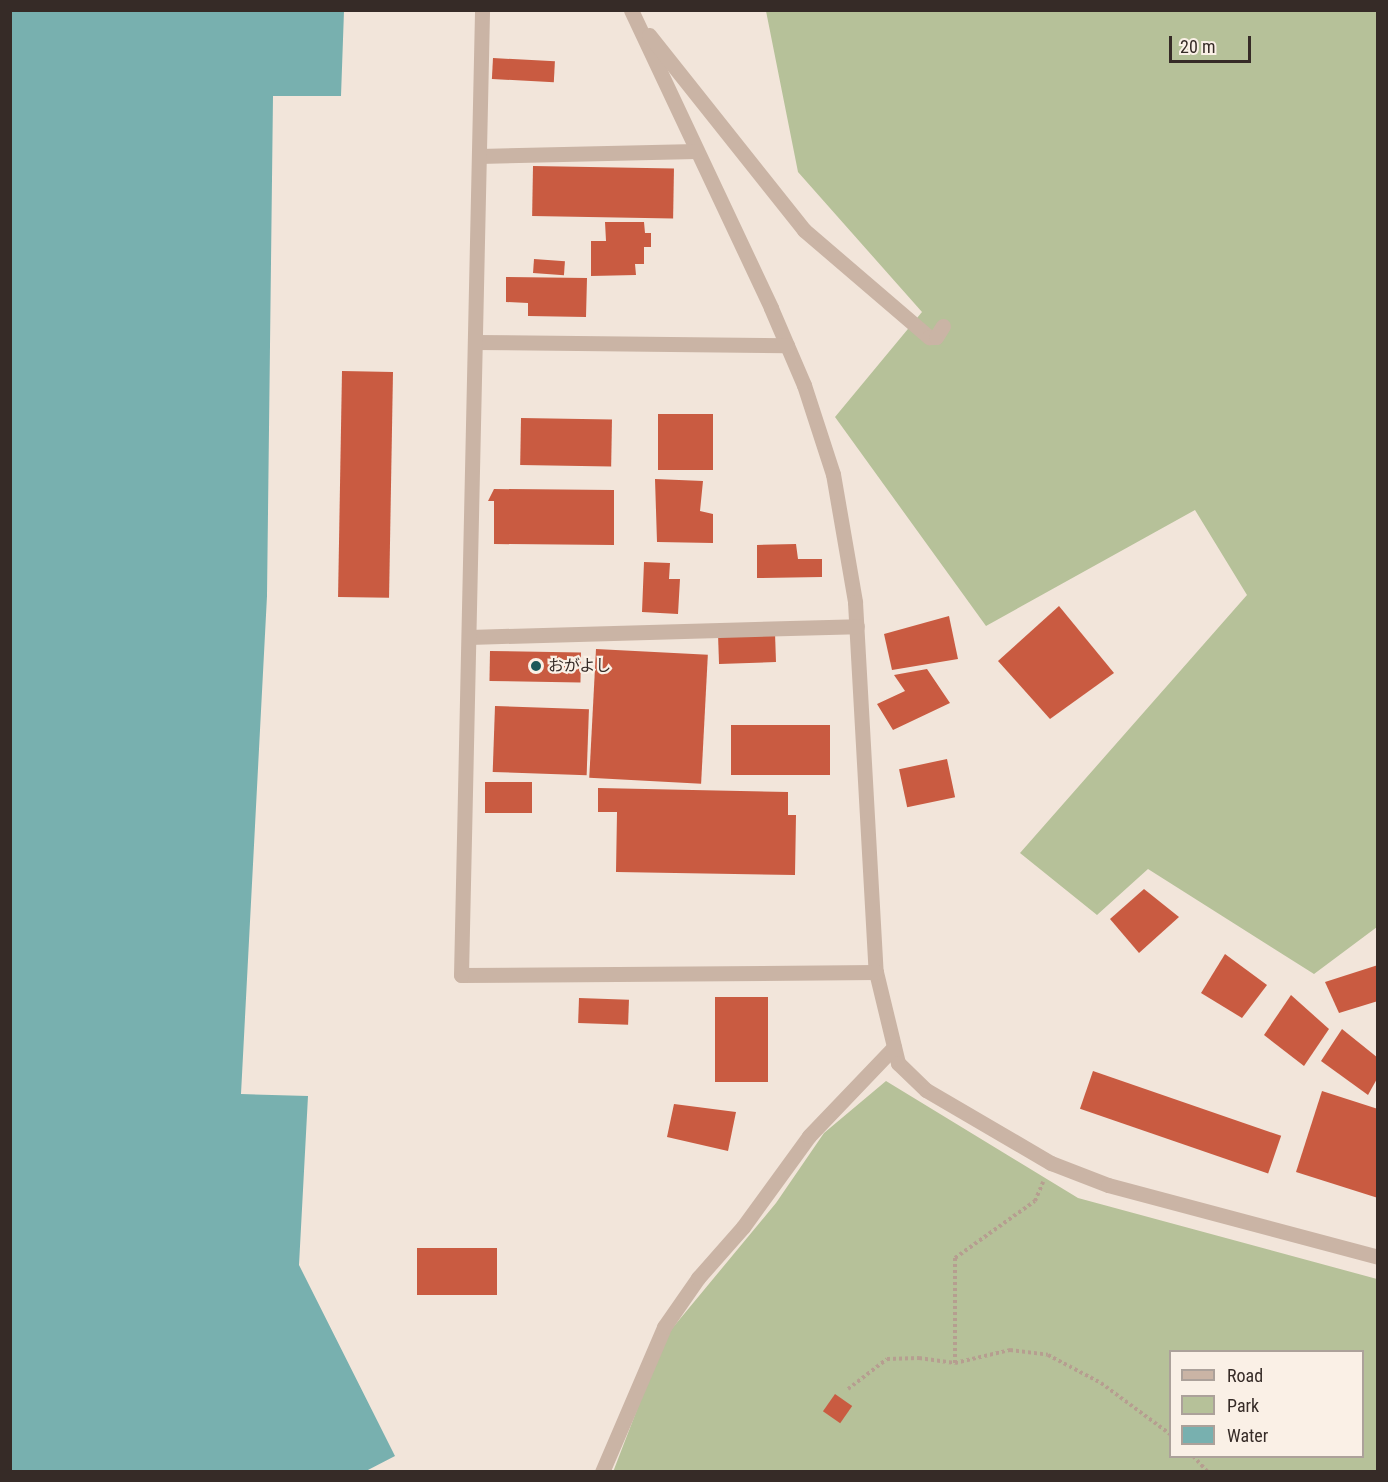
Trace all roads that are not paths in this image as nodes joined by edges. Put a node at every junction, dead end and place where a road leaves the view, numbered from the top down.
1 (482, 10) edge
2 (632, 13) edge
3 (696, 152) junction
4 (479, 156) junction
5 (943, 326) dead end
6 (475, 342) junction
7 (787, 345) junction
8 (857, 626) junction
9 (469, 638) junction
10 (876, 972) junction
11 (894, 1047) junction
12 (1377, 1257) edge
13 (602, 1472) edge

1 - 4 street
2 - 3 street
2 - 5 street
3 - 4 street
3 - 7 street
4 - 6 street
6 - 7 street
6 - 9 street
7 - 8 street
8 - 9 street
8 - 10 street
9 - 10 street
10 - 11 street
11 - 12 street
11 - 13 street

